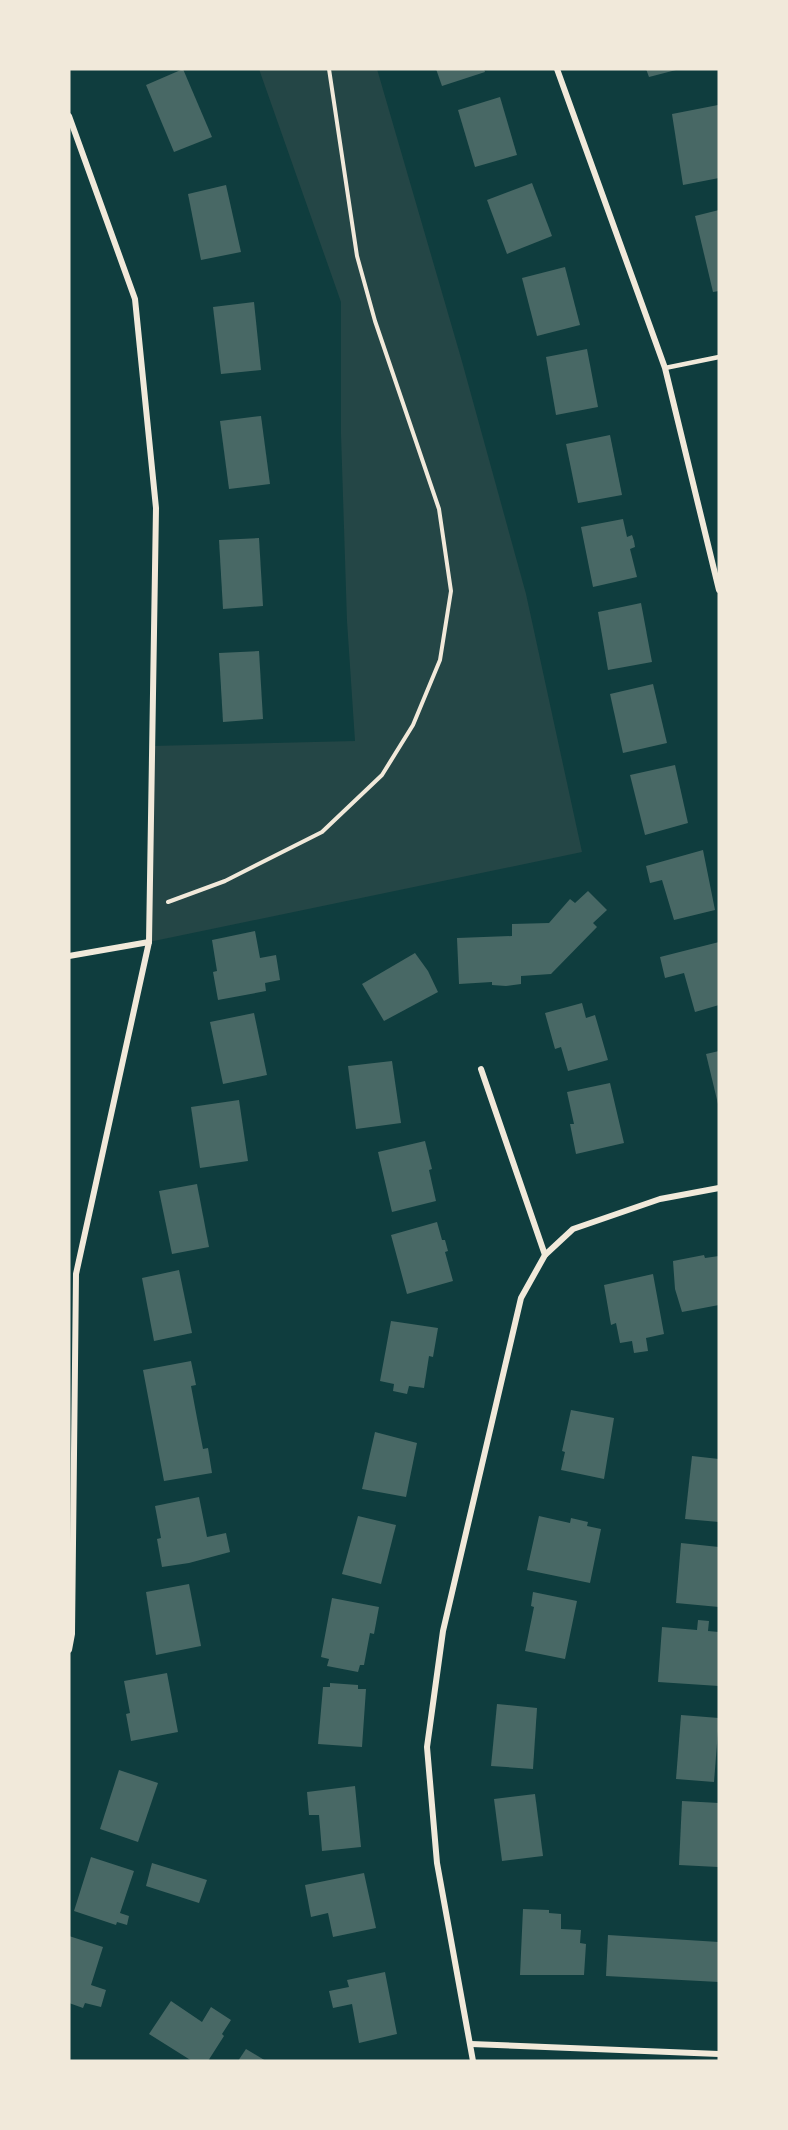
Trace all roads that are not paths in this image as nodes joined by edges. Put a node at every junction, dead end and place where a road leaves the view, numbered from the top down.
1 (557, 69) edge
2 (69, 116) edge
3 (719, 357) edge
4 (665, 368) junction
5 (719, 590) edge
6 (148, 942) junction
7 (69, 956) edge
8 (482, 1069) dead end
9 (719, 1188) edge
10 (545, 1255) junction
11 (69, 1650) edge
12 (471, 2044) junction
13 (719, 2054) edge
14 (473, 2061) edge

1 - 4 street
2 - 6 street
3 - 4 lane
4 - 5 street
6 - 7 street
6 - 11 street
8 - 10 street
9 - 10 street
10 - 12 street
12 - 13 street
12 - 14 street

